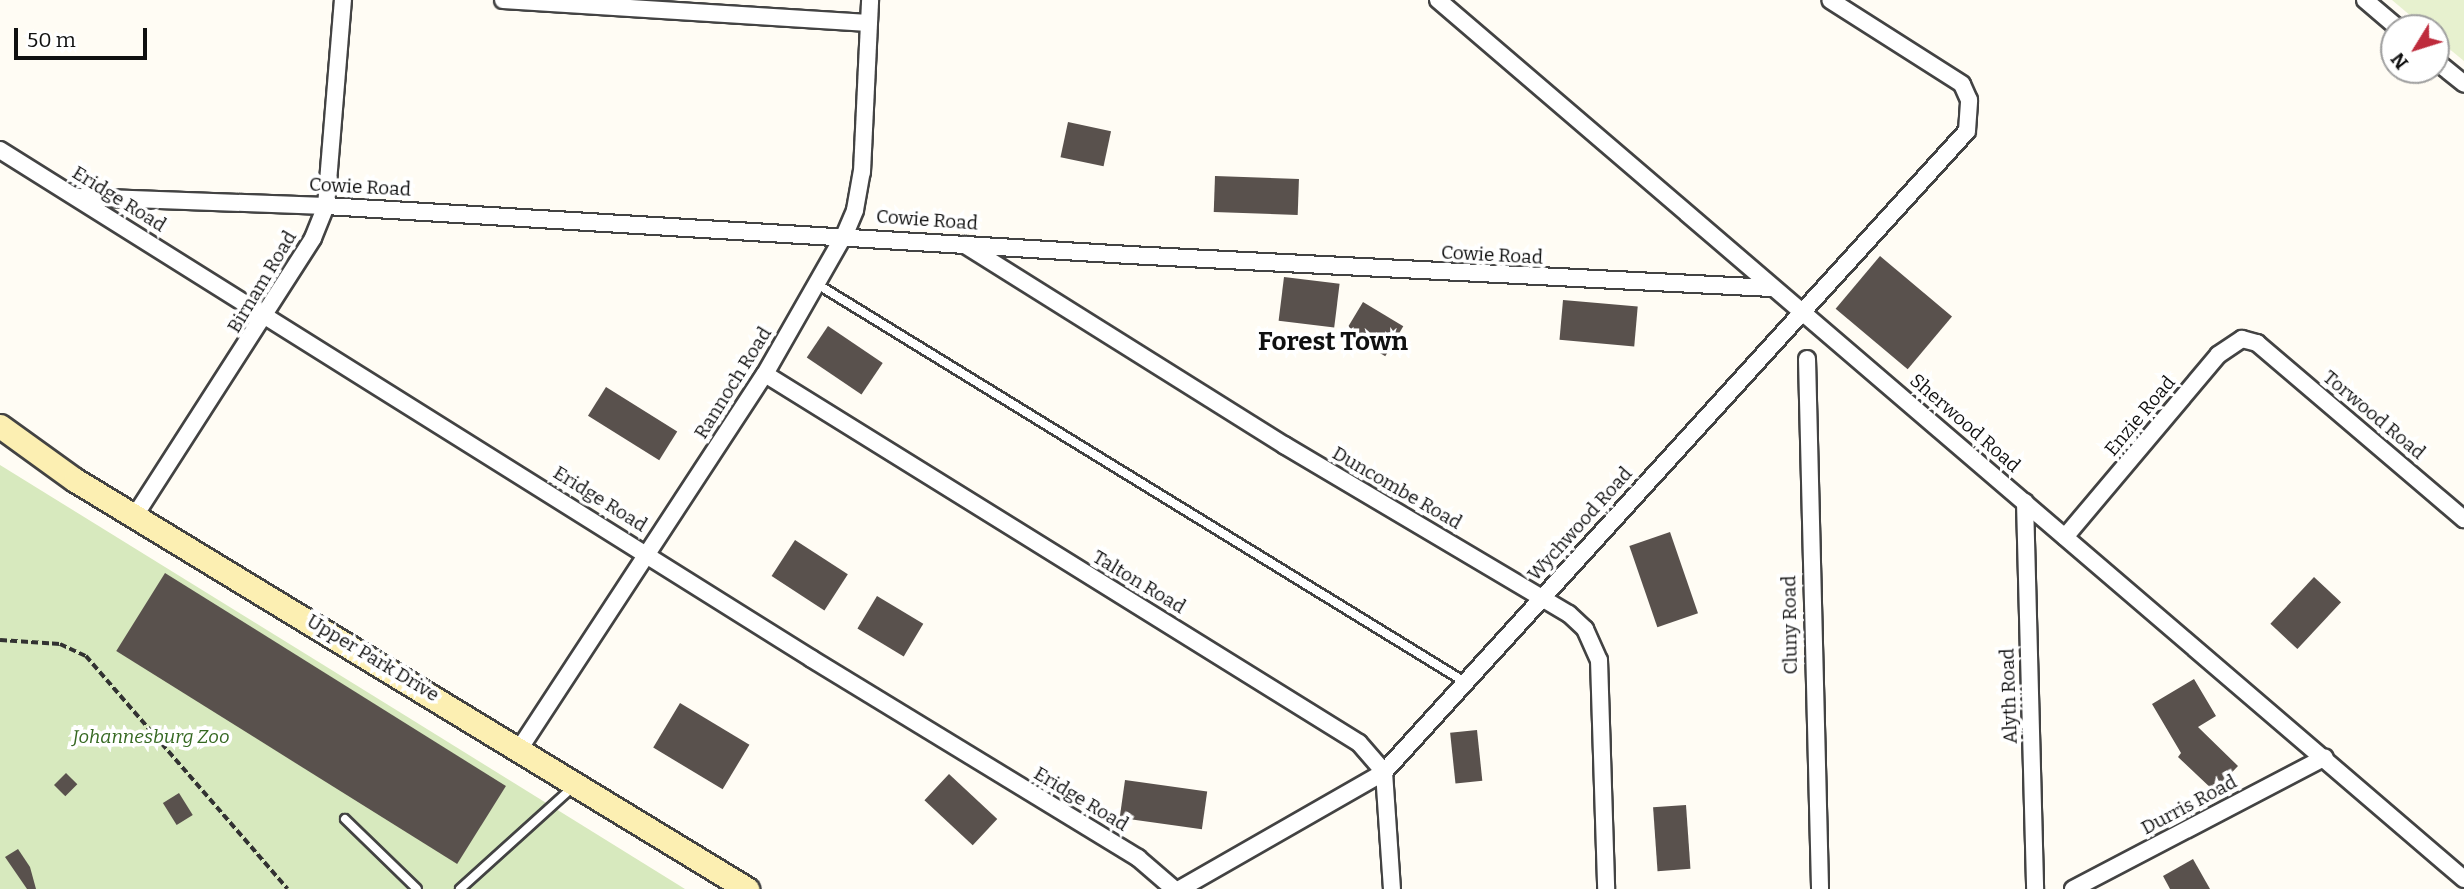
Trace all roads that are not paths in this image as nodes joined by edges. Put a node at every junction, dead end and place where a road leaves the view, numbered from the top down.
1 (343, 0) edge
2 (503, 0) edge
3 (870, 0) edge
4 (1438, 0) edge
5 (1830, 0) edge
6 (2365, 0) edge
7 (2382, 14) edge
8 (868, 23) junction
9 (2450, 73) edge
10 (2464, 85) edge
11 (0, 150) edge
12 (78, 197) junction
13 (326, 206) junction
14 (845, 234) junction
15 (963, 244) junction
16 (817, 284) junction
17 (1772, 288) junction
18 (1801, 310) junction
19 (266, 318) junction
20 (2257, 343) joint
21 (1807, 359) dead end
22 (765, 374) junction
23 (0, 426) edge
24 (2025, 502) junction
25 (136, 514) junction
26 (2464, 519) edge
27 (2065, 537) junction
28 (646, 553) junction
29 (1542, 598) junction
30 (1465, 682) junction
31 (520, 748) junction
32 (2325, 757) junction
33 (1384, 772) junction
34 (578, 783) junction
35 (345, 819) dead end
36 (2464, 879) edge
37 (417, 889) edge
38 (460, 889) edge
39 (747, 889) edge
40 (1174, 889) edge
41 (1180, 889) edge
42 (1392, 889) edge
43 (1606, 889) edge
44 (1820, 889) edge
45 (2035, 889) edge
46 (2073, 889) edge

1 - 13 street, Birnam Road
2 - 8 street
3 - 8 street, Rannoch Road
4 - 17 street, Sherwood Road
5 - 18 street, Wychwood Road
6 - 7 street
8 - 14 street, Rannoch Road
9 - 10 street
11 - 12 street, Eridge Road
12 - 13 street, Cowie Road
12 - 19 street, Eridge Road
13 - 14 street, Cowie Road
13 - 19 street, Birnam Road
14 - 15 street, Cowie Road
14 - 16 street, Rannoch Road
15 - 17 street, Cowie Road
15 - 29 street, Duncombe Road
16 - 22 street, Rannoch Road
16 - 30 lane
17 - 18 street, Sherwood Road
18 - 24 street, Sherwood Road
18 - 29 street, Wychwood Road
19 - 25 street, Birnam Road
19 - 28 street, Eridge Road
20 - 26 street, Torwood Road
20 - 27 street, Enzie Road
21 - 44 street, Cluny Road
22 - 28 street, Rannoch Road
22 - 33 street, Talton Road
23 - 25 main road, Upper Park Drive
24 - 27 street, Sherwood Road
24 - 45 street, Alyth Road
25 - 31 main road, Upper Park Drive
27 - 32 street, Sherwood Road
28 - 31 street, Rannoch Road
28 - 40 street, Eridge Road
29 - 30 street, Wychwood Road
29 - 43 street, Duncombe Road
30 - 33 street, Wychwood Road
31 - 34 main road, Upper Park Drive
32 - 36 street, Sherwood Road
32 - 46 street, Durris Road
33 - 41 street, Wychwood Road
33 - 42 street
34 - 38 lane
34 - 39 main road, Upper Park Drive
35 - 37 lane

